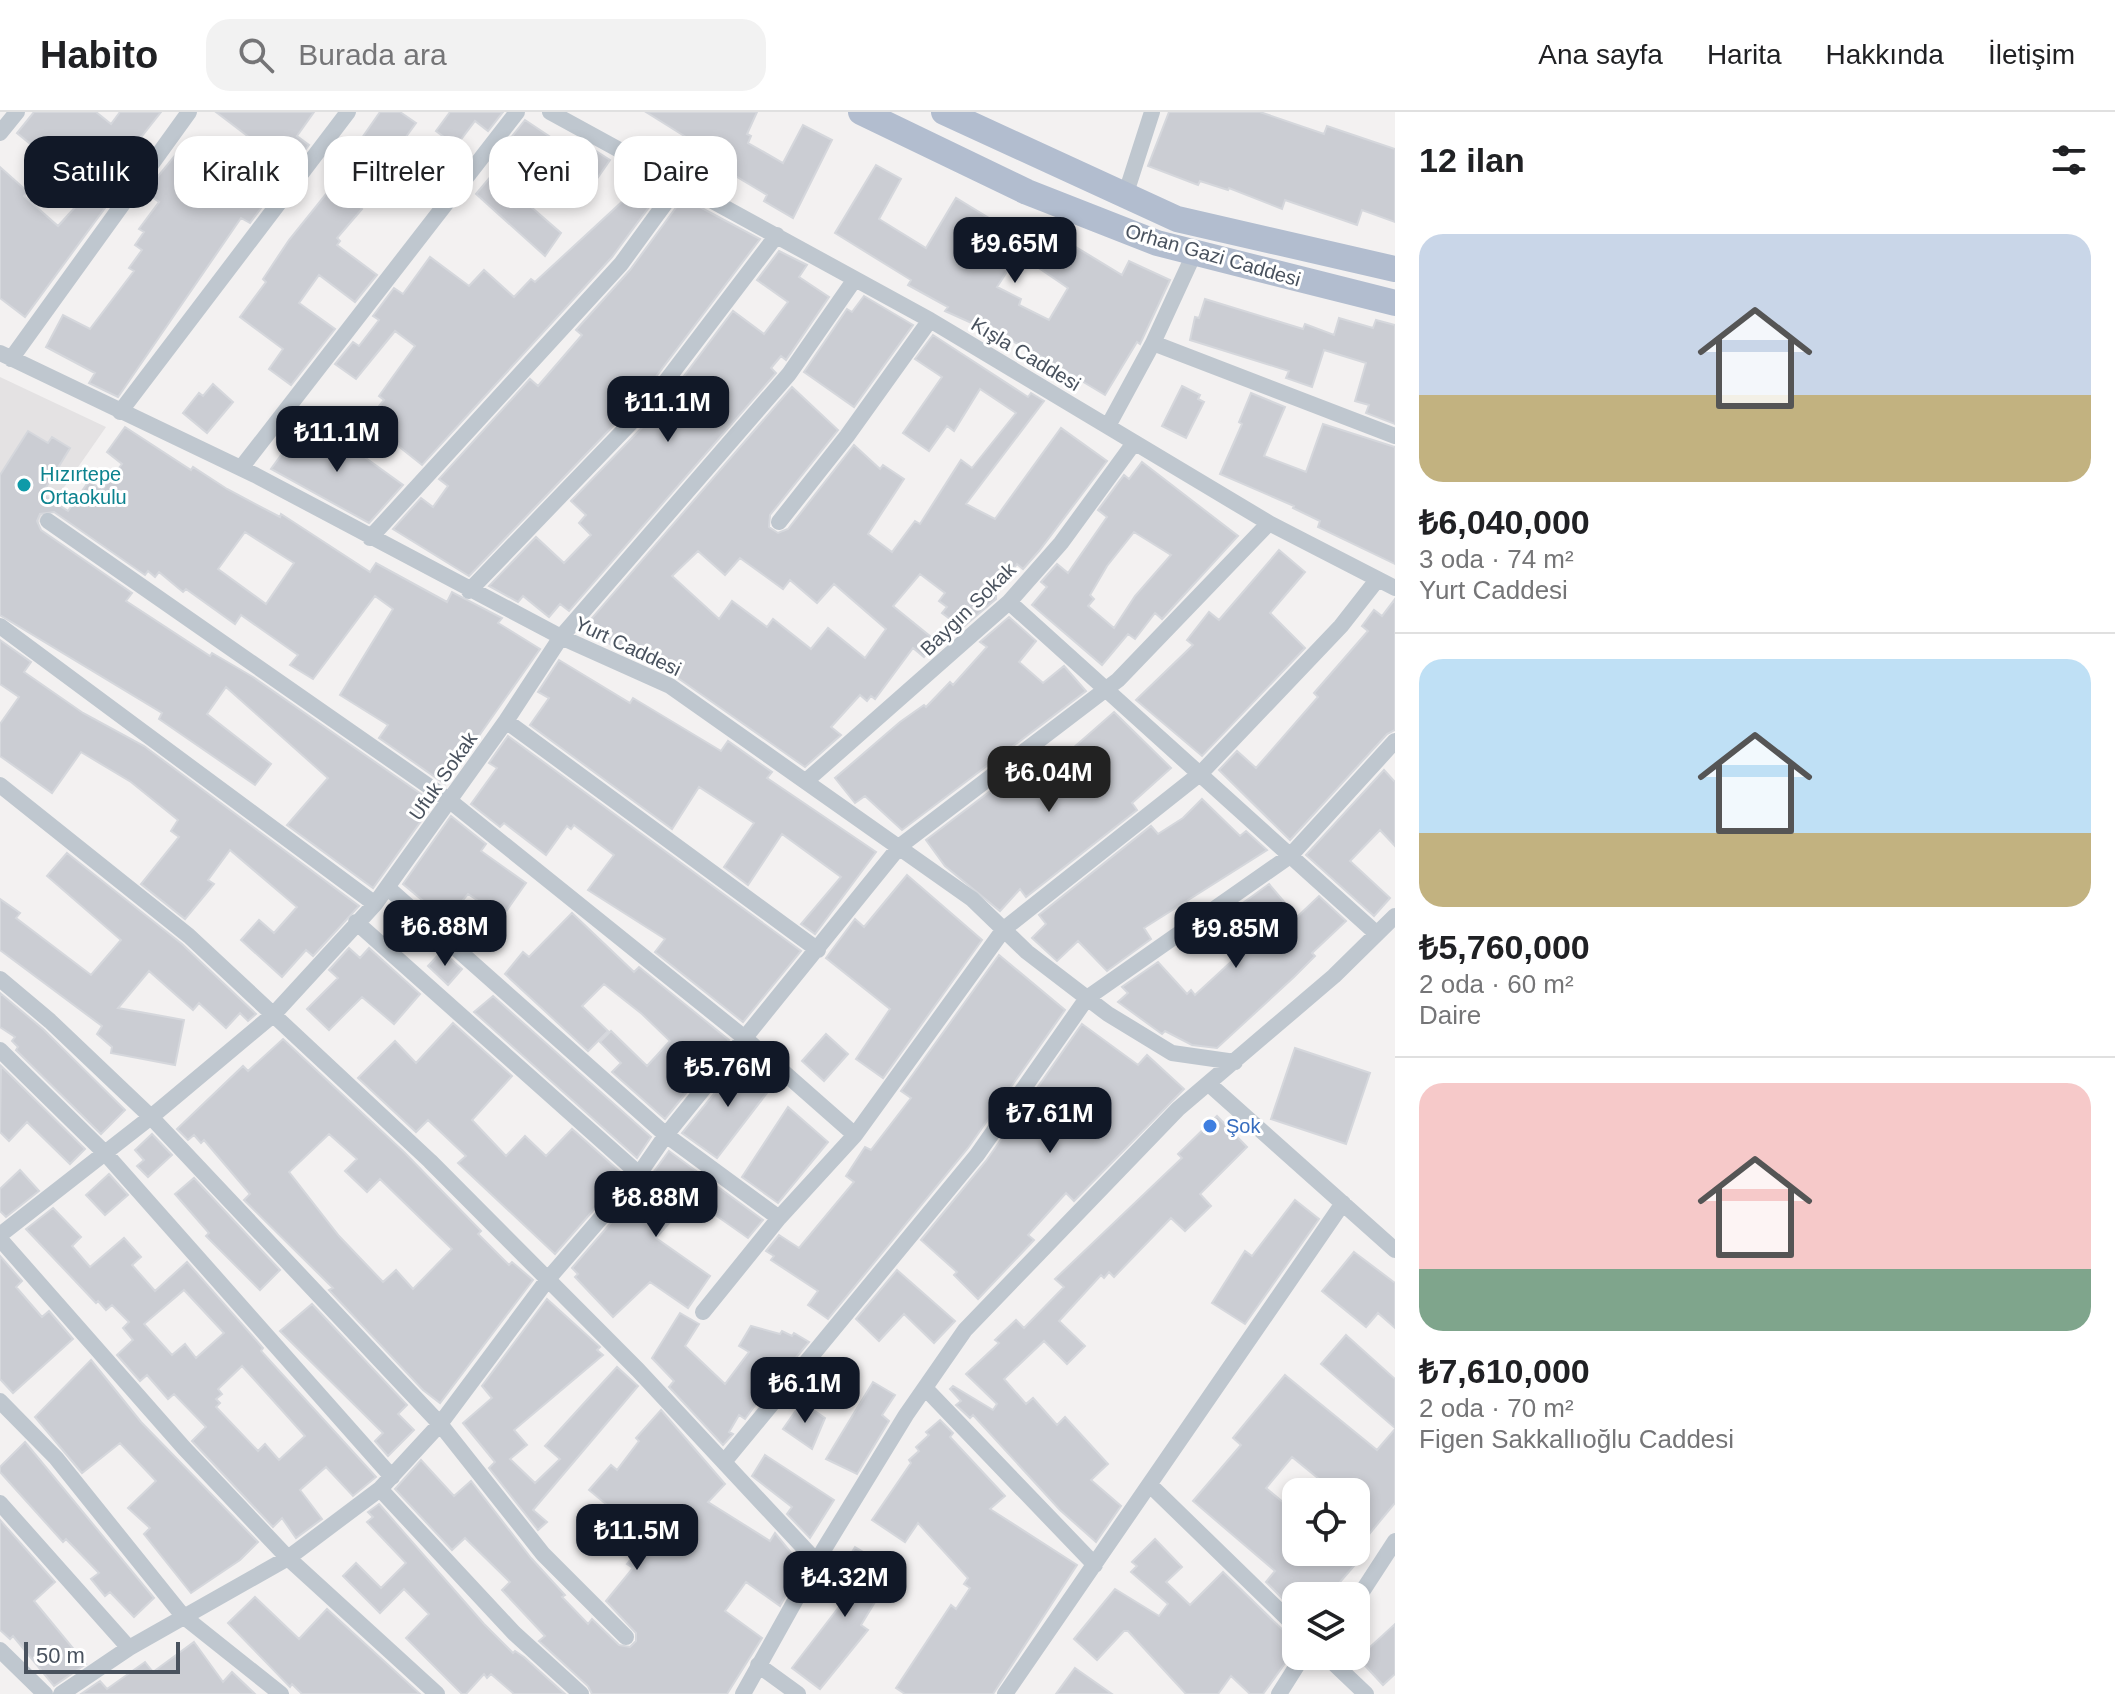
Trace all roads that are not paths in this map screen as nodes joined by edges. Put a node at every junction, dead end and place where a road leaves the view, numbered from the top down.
1 (17, 112) edge
2 (189, 112) edge
3 (348, 112) edge
4 (517, 112) edge
5 (550, 112) edge
6 (861, 112) edge
7 (944, 112) edge
8 (1152, 112) edge
9 (0, 133) edge
10 (614, 147) edge
11 (1125, 196) junction
12 (662, 208) edge
13 (727, 208) edge
14 (777, 235) junction
15 (1194, 254) junction
16 (1395, 269) edge
17 (855, 279) junction
18 (1395, 303) edge
19 (930, 320) junction
20 (1153, 343) junction
21 (5, 356) edge
22 (120, 412) junction
23 (1108, 426) junction
24 (1395, 436) edge
25 (1134, 443) junction
26 (241, 468) junction
27 (48, 521) dead end
28 (779, 522) dead end
29 (1269, 523) junction
30 (370, 538) junction
31 (1377, 580) junction
32 (1395, 588) edge
33 (469, 591) junction
34 (1009, 602) junction
35 (0, 626) edge
36 (561, 637) junction
37 (1107, 689) junction
38 (506, 721) junction
39 (1395, 741) edge
40 (1201, 773) junction
41 (806, 781) junction
42 (0, 785) edge
43 (450, 801) junction
44 (900, 846) junction
45 (1290, 856) junction
46 (388, 888) junction
47 (375, 904) junction
48 (1395, 916) edge
49 (356, 922) junction
50 (1004, 929) junction
51 (1377, 934) junction
52 (818, 950) junction
53 (0, 979) edge
54 (1087, 998) junction
55 (274, 1014) junction
56 (746, 1039) junction
57 (0, 1050) edge
58 (1235, 1062) junction
59 (1209, 1084) junction
60 (151, 1117) junction
61 (666, 1135) junction
62 (855, 1135) junction
63 (105, 1153) junction
64 (639, 1174) junction
65 (1343, 1203) junction
66 (779, 1218) junction
67 (0, 1237) edge
68 (1395, 1250) edge
69 (548, 1279) junction
70 (703, 1312) dead end
71 (925, 1388) junction
72 (0, 1401) edge
73 (440, 1424) junction
74 (724, 1462) junction
75 (386, 1483) junction
76 (1150, 1485) junction
77 (0, 1503) edge
78 (1395, 1541) edge
79 (288, 1558) junction
80 (817, 1562) junction
81 (1095, 1565) junction
82 (1368, 1582) edge
83 (1282, 1613) edge
84 (183, 1616) junction
85 (626, 1637) dead end
86 (129, 1648) junction
87 (0, 1650) edge
88 (758, 1665) junction
89 (1294, 1670) edge
90 (1341, 1670) edge
91 (45, 1694) edge
92 (61, 1694) edge
93 (281, 1694) edge
94 (437, 1694) edge
95 (581, 1694) edge
96 (743, 1694) edge
97 (798, 1694) edge
98 (1005, 1694) edge
99 (1279, 1694) edge
100 (1366, 1694) edge

1 - 9 street
2 - 21 street
3 - 22 street
4 - 26 street
5 - 10 street, Kışla Caddesi
6 - 15 main road, Orhan Gazi Caddesi
7 - 11 main road, Orhan Gazi Caddesi
8 - 11 street
11 - 16 main road, Orhan Gazi Caddesi
12 - 30 street
13 - 14 street, Kışla Caddesi
14 - 17 street, Kışla Caddesi
14 - 33 street
15 - 18 main road, Orhan Gazi Caddesi
15 - 20 street
17 - 19 street, Kışla Caddesi
17 - 36 street, Ufuk Sokak
19 - 23 street, Kışla Caddesi
19 - 28 street
20 - 23 street
20 - 24 street
21 - 22 street, Yurt Caddesi
22 - 26 street, Yurt Caddesi
23 - 25 street, Kışla Caddesi
25 - 29 street, Kışla Caddesi
25 - 34 street, Baygın Sokak
26 - 30 street, Yurt Caddesi
27 - 43 street
29 - 31 street, Kışla Caddesi
29 - 37 street
30 - 33 street, Yurt Caddesi
31 - 32 street, Kışla Caddesi
31 - 40 street
33 - 36 street, Yurt Caddesi
34 - 37 street
34 - 41 street, Baygın Sokak
35 - 47 street
36 - 38 street, Ufuk Sokak
36 - 41 street, Yurt Caddesi
37 - 40 street
37 - 44 street
38 - 43 street, Ufuk Sokak
38 - 52 street
39 - 45 street
40 - 45 street
40 - 50 street
41 - 44 street, Yurt Caddesi
42 - 55 street
43 - 46 street, Ufuk Sokak
43 - 56 street
44 - 50 street, Yurt Caddesi
44 - 52 street
45 - 51 street
45 - 54 street
46 - 47 street, Ufuk Sokak
46 - 61 street
47 - 49 street, Ufuk Sokak
48 - 51 street
49 - 55 street, Ufuk Sokak
49 - 64 street
50 - 54 street, Yurt Caddesi
50 - 62 street
51 - 58 street
52 - 56 street
53 - 60 street
54 - 58 street, Yurt Caddesi
54 - 74 street
55 - 60 street, Ufuk Sokak
55 - 69 street
56 - 61 street
56 - 62 street
57 - 63 street
58 - 59 street
59 - 65 street
59 - 71 street
60 - 63 street, Ufuk Sokak
60 - 73 street
61 - 64 street
61 - 66 street
62 - 66 street
63 - 67 street, Ufuk Sokak
63 - 75 street
64 - 69 street
65 - 68 street
65 - 76 street
66 - 70 street
67 - 79 street
69 - 73 street
69 - 74 street
71 - 80 street
71 - 81 street
72 - 84 street
73 - 75 street
73 - 85 street
74 - 80 street
75 - 79 street
75 - 95 street
76 - 81 street
76 - 83 street
77 - 86 street
78 - 82 street
79 - 84 street
79 - 94 street
80 - 88 street
81 - 98 street
84 - 86 street
84 - 93 street
86 - 92 street
87 - 91 street
88 - 96 street
88 - 97 street
89 - 99 street
90 - 100 street

